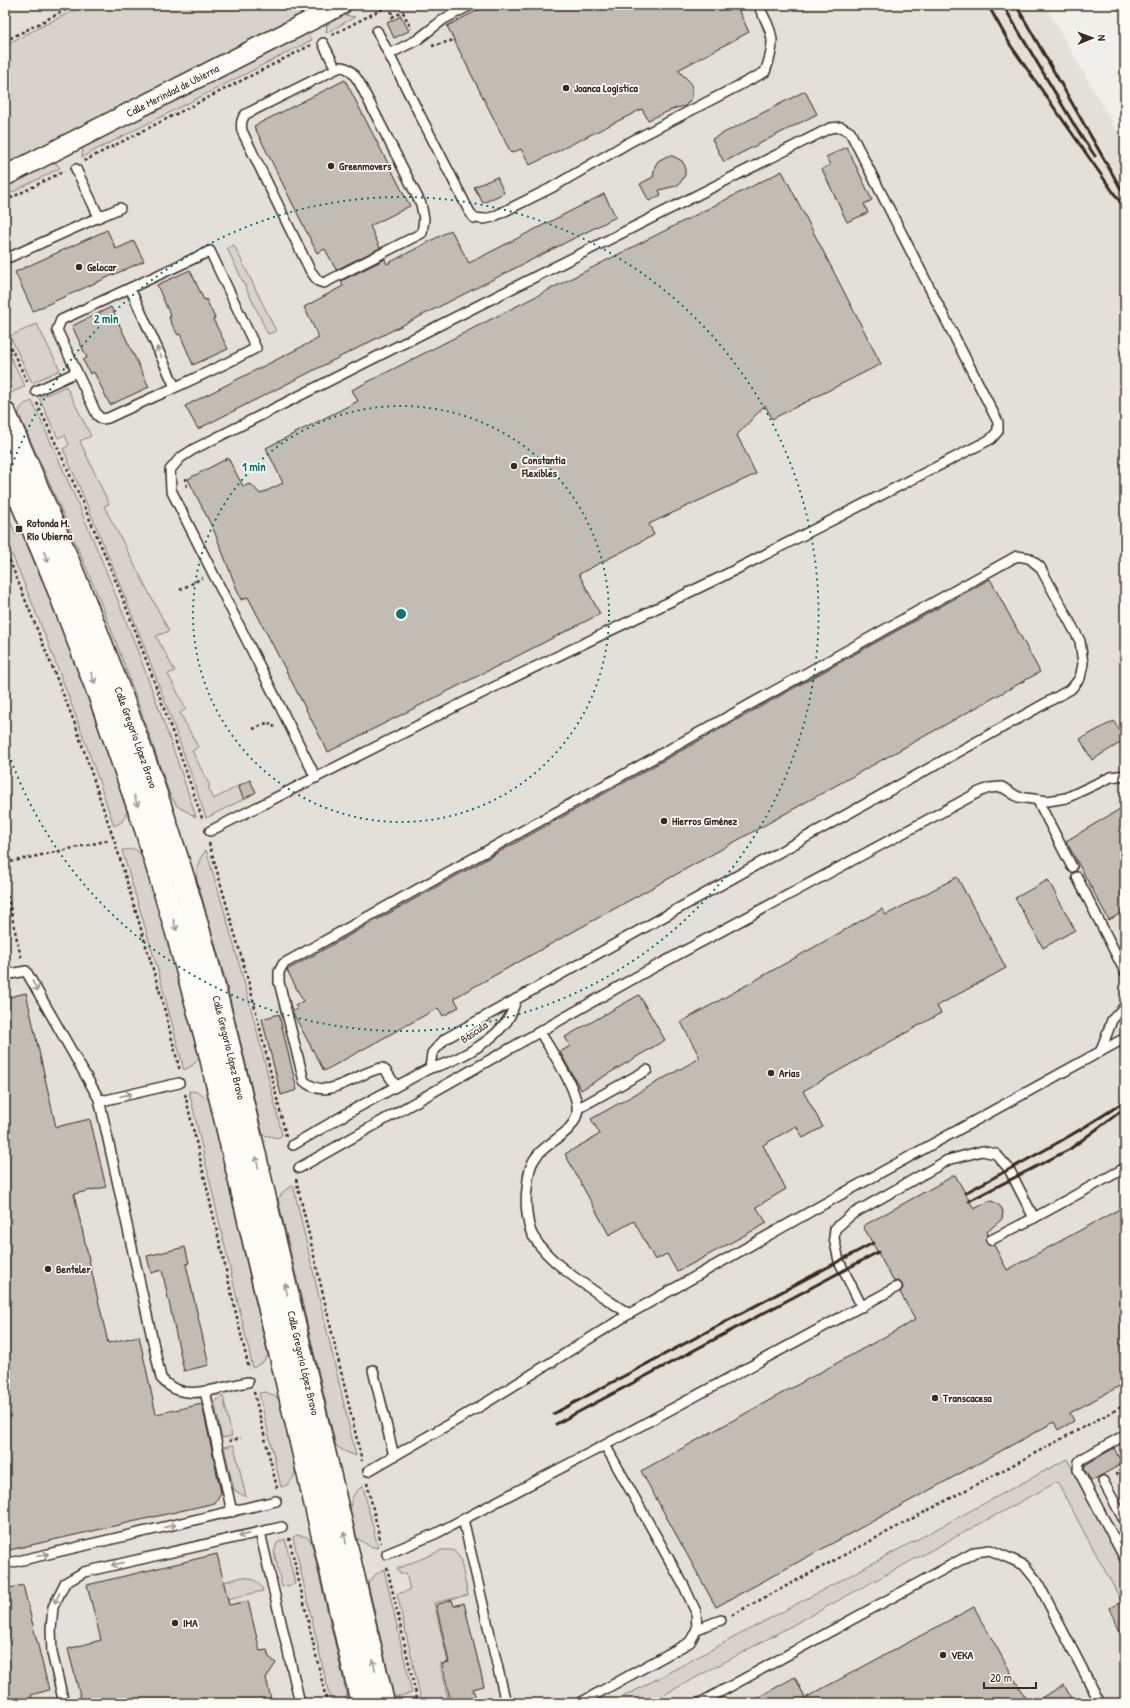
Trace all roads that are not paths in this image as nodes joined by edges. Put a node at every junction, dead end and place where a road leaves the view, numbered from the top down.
1 (341, 5) edge
2 (471, 5) edge
3 (758, 5) edge
4 (377, 31) dead end
5 (322, 41) road end
6 (389, 54) junction
7 (336, 69) junction
8 (75, 167) road end
9 (5, 176) edge
10 (120, 208) dead end
11 (99, 217) junction
12 (10, 257) dead end
13 (130, 288) junction
14 (77, 372) junction
15 (175, 387) junction
16 (36, 391) dead end
17 (5, 414) edge
18 (5, 463) edge
19 (1125, 775) edge
20 (316, 778) junction
21 (1038, 801) junction
22 (210, 831) dead end
23 (1072, 867) dead end
24 (1077, 877) dead end
25 (1125, 972) edge
26 (5, 975) edge
27 (516, 999) junction
28 (1125, 1006) edge
29 (540, 1032) junction
30 (1125, 1038) edge
31 (1101, 1050) junction
32 (430, 1068) junction
33 (648, 1070) dead end
34 (181, 1083) road end
35 (396, 1086) junction
36 (99, 1100) junction
37 (577, 1109) junction
38 (293, 1145) dead end
39 (299, 1168) dead end
40 (1125, 1168) edge
41 (1034, 1218) junction
42 (991, 1240) dead end
43 (897, 1287) dead end
44 (862, 1307) junction
45 (629, 1314) junction
46 (373, 1370) dead end
47 (251, 1382) road end
48 (205, 1391) junction
49 (1125, 1435) edge
50 (605, 1445) junction
51 (394, 1456) junction
52 (368, 1471) dead end
53 (1103, 1481) dead end
54 (277, 1497) road end
55 (232, 1512) junction
56 (463, 1519) junction
57 (1125, 1522) edge
58 (285, 1530) road end
59 (260, 1532) junction
60 (388, 1554) dead end
61 (1125, 1559) edge
62 (5, 1564) edge
63 (721, 1620) road end
64 (697, 1629) junction
65 (64, 1703) edge
66 (300, 1703) edge
67 (362, 1703) edge
68 (383, 1703) edge
69 (506, 1703) edge
70 (580, 1703) edge
71 (700, 1703) edge
72 (1100, 1703) edge

1 - 9 street, Calle Merindad de Ubierna
2 - 6 lane
3 - 6 lane
4 - 6 lane
5 - 7 lane
7 - 7 lane
8 - 11 lane
10 - 11 lane
11 - 12 lane
13 - 14 lane
15 -> 13 lane
13 - 15 lane
14 - 15 lane
14 - 16 lane
68 -> 17 main road, Calle Gregorio López Bravo
18 -> 67 main road, Calle Gregorio López Bravo
19 - 21 lane
20 - 20 lane
20 - 22 lane
21 - 23 lane
21 - 29 lane
24 - 25 lane
26 -> 36 lane
27 - 32 lane
27 - 32 lane, Báscula
27 - 35 lane
28 - 31 lane
29 - 37 lane
29 - 39 lane
30 - 31 lane
31 - 45 lane
32 - 35 lane, Báscula
33 - 37 lane
36 -> 34 lane
35 - 38 lane, Báscula
36 - 48 lane
37 - 45 lane
40 - 41 lane
41 - 42 lane
41 - 44 lane
43 - 44 lane
44 - 50 lane
45 - 51 lane
46 - 51 lane
47 - 48 lane
48 - 55 lane
49 - 61 lane
50 - 56 lane
50 - 64 lane
51 - 52 lane
53 - 57 lane
54 - 55 lane
62 -> 55 lane
56 - 60 lane
56 - 69 lane
58 - 59 lane
59 -> 65 lane
59 - 66 lane
63 - 64 lane
64 - 70 lane
71 - 72 lane

